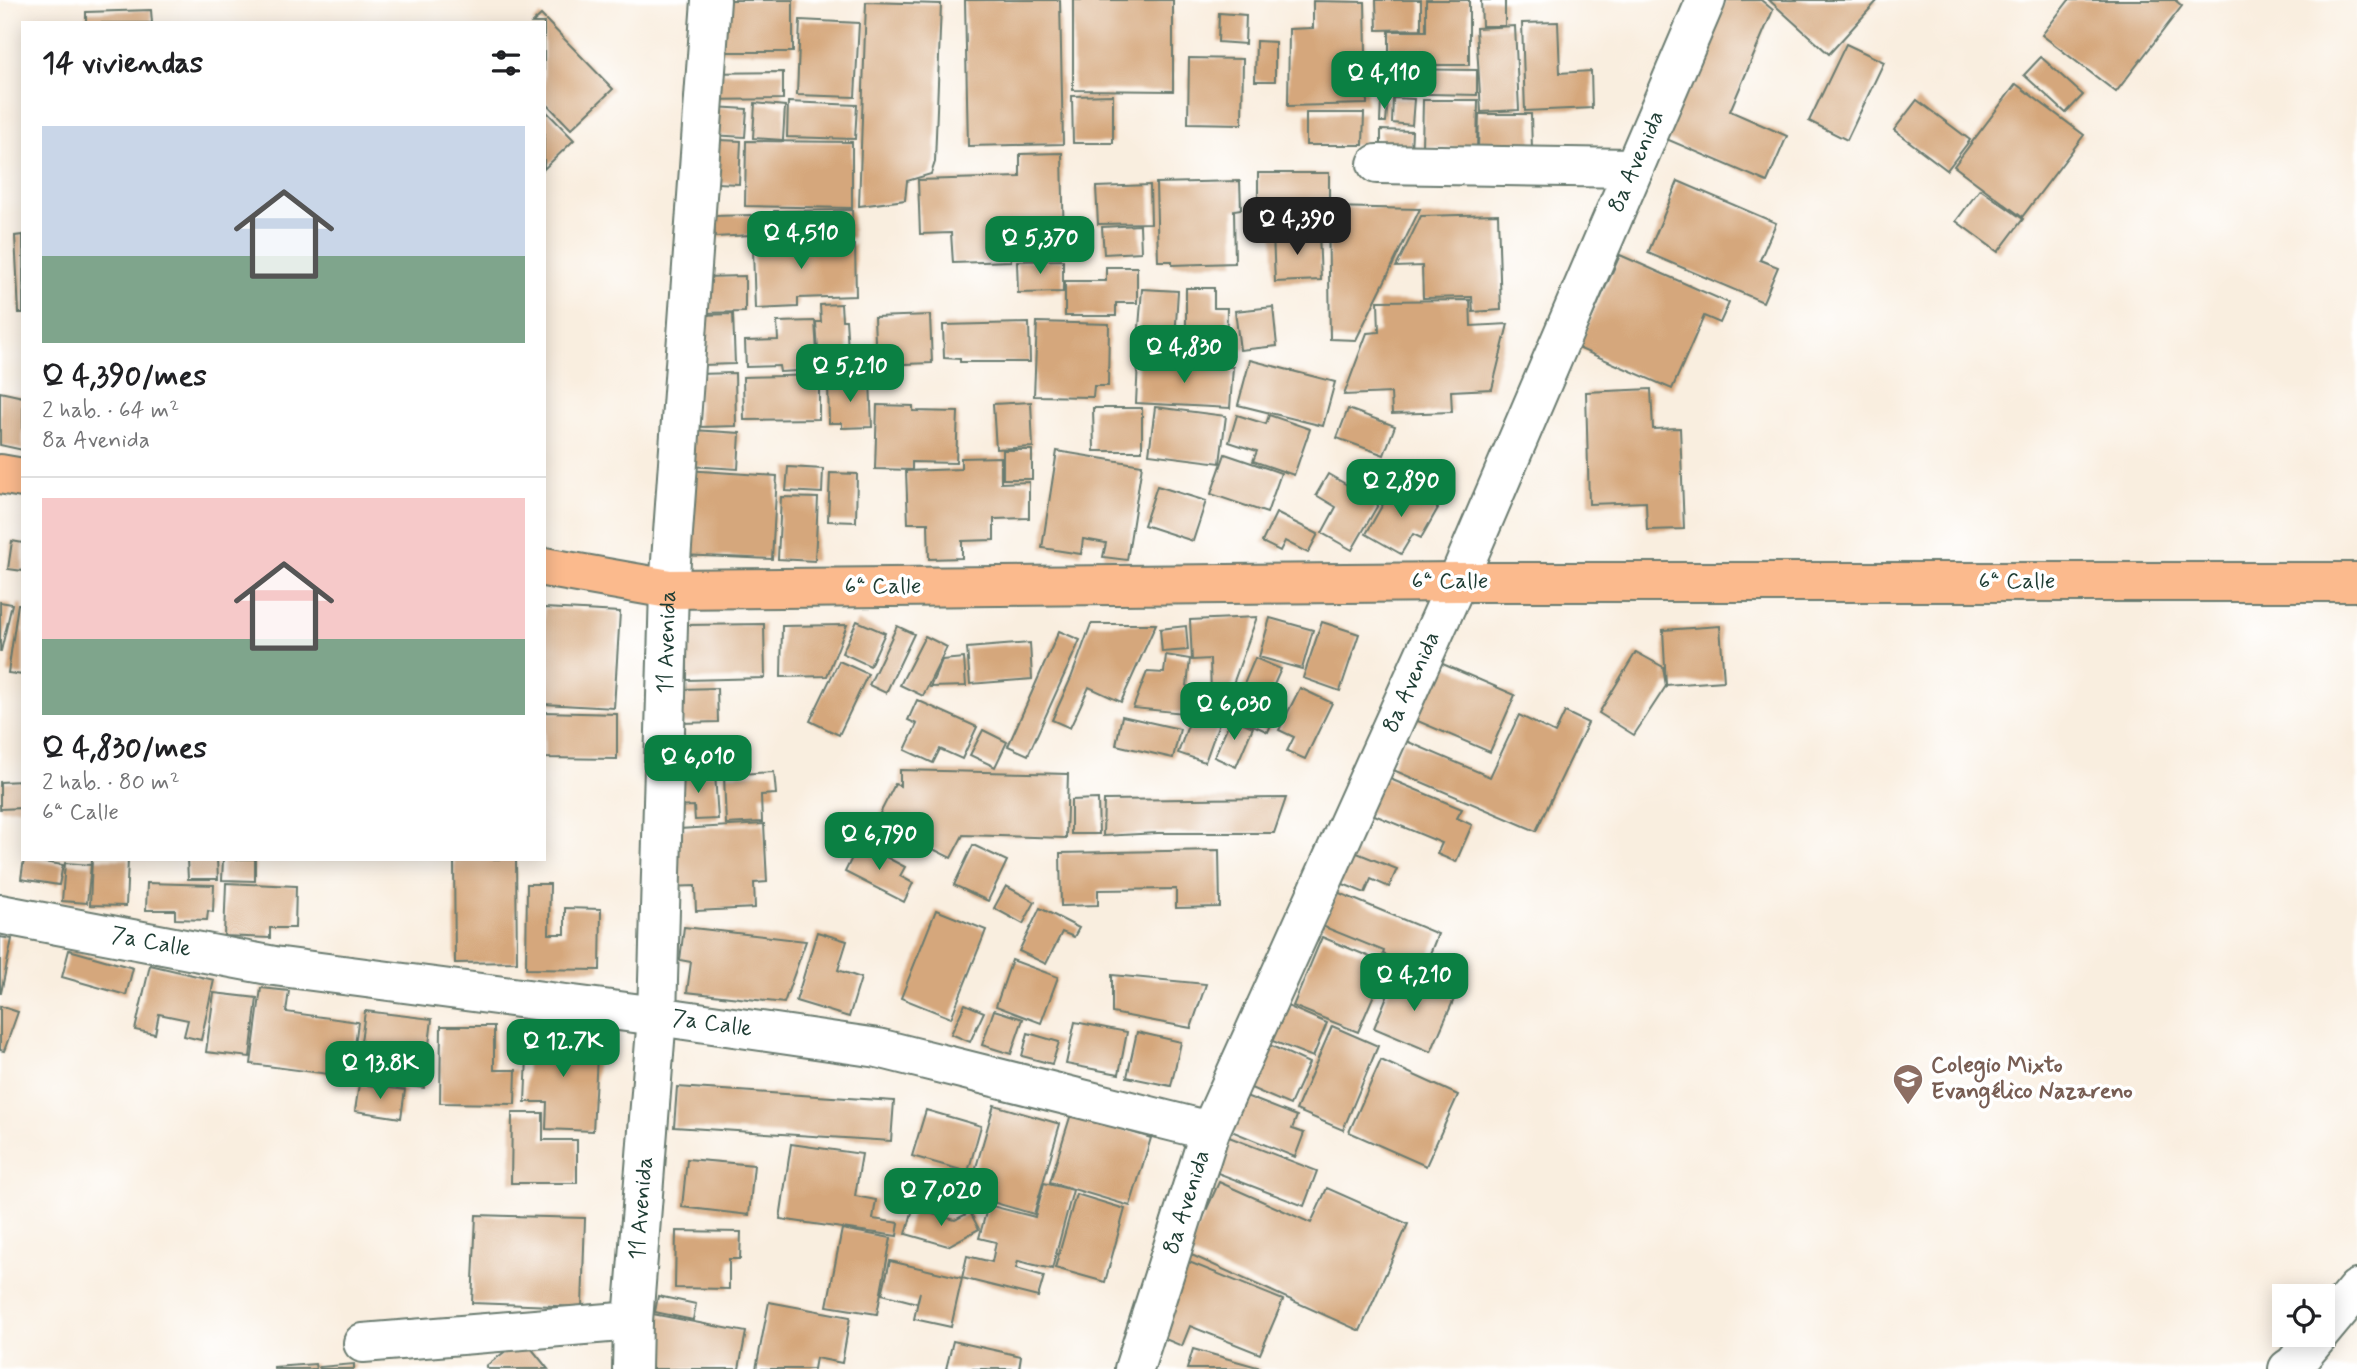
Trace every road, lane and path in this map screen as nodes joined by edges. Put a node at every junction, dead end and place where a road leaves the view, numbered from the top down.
1 (711, 0) edge
2 (1706, 0) edge
3 (1377, 164) dead end
4 (1634, 168) junction
5 (0, 474) edge
6 (21, 478) edge
7 (546, 567) edge
8 (1457, 582) junction
9 (2357, 583) edge
10 (669, 589) junction
11 (0, 914) edge
12 (657, 1016) junction
13 (1210, 1132) junction
14 (2357, 1289) edge
15 (2335, 1315) edge
16 (633, 1321) junction
17 (363, 1343) dead end
18 (2309, 1347) edge
19 (632, 1369) edge
20 (1134, 1369) edge
21 (2288, 1369) edge

1 - 10 street, 11 Avenida
2 - 4 street, 8a Avenida
3 - 4 street
4 - 8 street, 8a Avenida
5 - 6 main road
7 - 10 main road, 6ª Calle
8 - 9 main road, 6ª Calle
8 - 10 main road, 6ª Calle
8 - 13 street, 8a Avenida
10 - 12 street, 11 Avenida
11 - 12 street, 7a Calle
12 - 13 street, 7a Calle
12 - 16 street, 11 Avenida
13 - 20 street, 8a Avenida
14 - 15 street
16 - 17 street
16 - 19 street, 11 Avenida
18 - 21 street

